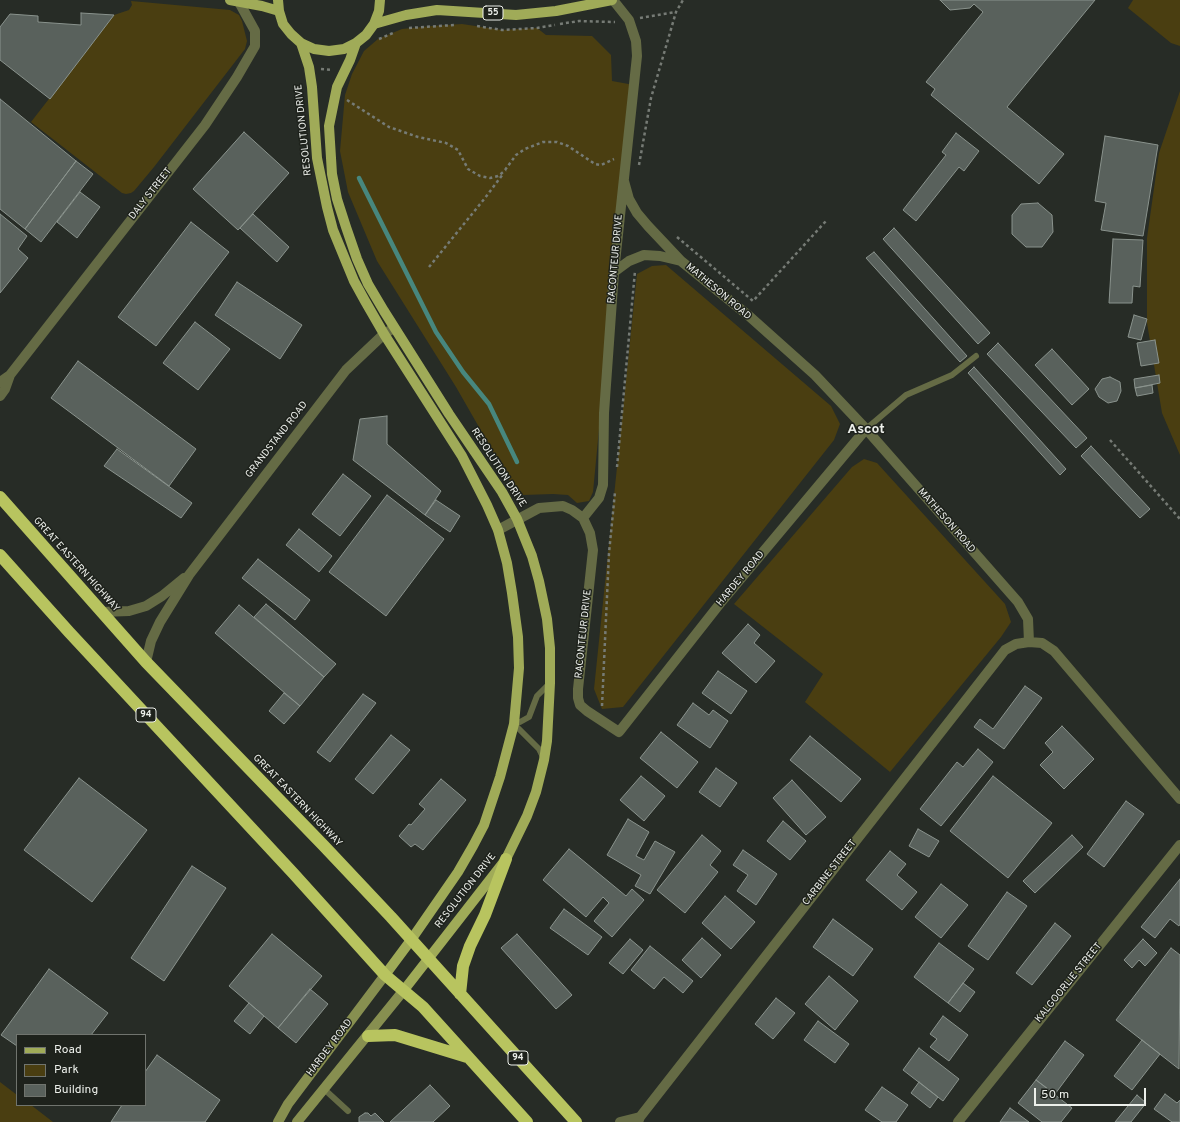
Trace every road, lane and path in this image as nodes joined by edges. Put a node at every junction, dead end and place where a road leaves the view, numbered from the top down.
1 (278, 0) edge
2 (380, 0) edge
3 (613, 0) edge
4 (683, 0) edge
5 (235, 1) edge
6 (279, 12) junction
7 (676, 12) junction
8 (629, 20) junction
9 (374, 24) junction
10 (455, 25) dead end
11 (470, 25) dead end
12 (406, 29) dead end
13 (396, 32) dead end
14 (378, 39) dead end
15 (301, 43) junction
16 (356, 43) junction
17 (345, 95) dead end
18 (626, 155) junction
19 (639, 167) dead end
20 (506, 170) junction
21 (624, 181) junction
22 (826, 220) dead end
23 (672, 234) dead end
24 (644, 255) junction
25 (681, 261) junction
26 (428, 267) dead end
27 (614, 272) junction
28 (394, 328) junction
29 (384, 334) junction
30 (976, 356) dead end
31 (10, 375) junction
32 (0, 382) edge
33 (0, 396) edge
34 (866, 429) junction
35 (1110, 440) dead end
36 (616, 474) dead end
37 (615, 490) dead end
38 (0, 497) edge
39 (583, 518) junction
40 (517, 519) junction
41 (1180, 519) edge
42 (498, 530) junction
43 (0, 555) edge
44 (189, 575) junction
45 (102, 612) junction
46 (1029, 642) junction
47 (146, 662) junction
48 (550, 683) junction
49 (601, 720) junction
50 (514, 724) junction
51 (619, 732) joint
52 (544, 760) junction
53 (1180, 799) edge
54 (1180, 845) edge
55 (506, 859) junction
56 (411, 940) junction
57 (428, 959) junction
58 (385, 975) junction
59 (404, 990) junction
60 (460, 994) junction
61 (368, 1036) junction
62 (468, 1058) junction
63 (324, 1089) junction
64 (348, 1111) dead end
65 (639, 1119) edge
66 (278, 1122) edge
67 (297, 1122) edge
68 (527, 1122) edge
69 (576, 1122) edge
70 (620, 1122) edge
71 (958, 1122) edge

1 - 6 main road
2 - 9 main road
3 - 8 street, RACONTEUR DRIVE
3 - 9 main road, 55
4 - 7 path
5 - 6 main road
5 - 31 street, DALY STREET
6 - 15 main road
7 - 8 path
7 - 19 path
8 - 11 path
8 - 18 street, RACONTEUR DRIVE
9 - 16 main road
10 - 12 path
13 - 14 path
15 - 16 main road
15 - 29 main road, RESOLUTION DRIVE
16 - 28 main road, RESOLUTION DRIVE
17 - 20 path
18 - 20 path
18 - 21 street, RACONTEUR DRIVE
20 - 26 path
21 - 25 street, MATHESON ROAD
21 - 27 street, RACONTEUR DRIVE
22 - 23 path
24 - 25 street, MATHESON ROAD
24 - 27 street
24 - 36 path
25 - 34 street, MATHESON ROAD
27 - 39 street, RACONTEUR DRIVE
28 - 29 street, GRANDSTAND ROAD
28 - 40 main road, RESOLUTION DRIVE
29 - 42 main road, RESOLUTION DRIVE
29 - 44 street, GRANDSTAND ROAD
30 - 34 lane
31 - 32 street, DALY STREET
31 - 33 street, DALY STREET
34 - 46 street, MATHESON ROAD
34 - 51 street, HARDEY ROAD
35 - 41 path
37 - 49 path
38 - 45 highway, GREAT EASTERN HIGHWAY / 94
39 - 40 street
39 - 49 street, RACONTEUR DRIVE
40 - 42 street
40 - 48 main road, RESOLUTION DRIVE
42 - 50 main road, RESOLUTION DRIVE
43 - 58 highway, 94
44 - 45 street, GRANDSTAND ROAD
44 - 47 street, GRANDSTAND ROAD
45 - 47 highway, GREAT EASTERN HIGHWAY / 94
46 - 53 street
46 - 65 street, CARBINE STREET
47 - 56 highway, GREAT EASTERN HIGHWAY / 94
48 - 50 lane
48 - 52 main road, RESOLUTION DRIVE
49 - 51 street, RACONTEUR DRIVE
50 - 52 lane
50 - 56 main road, RESOLUTION DRIVE
52 - 55 main road, RESOLUTION DRIVE
54 - 71 street, KALGOORLIE STREET
55 - 57 main road, RESOLUTION DRIVE
55 - 60 highway
56 - 57 highway, GREAT EASTERN HIGHWAY / 94
56 - 58 main road, RESOLUTION DRIVE
57 - 59 main road, RESOLUTION DRIVE
57 - 60 highway, GREAT EASTERN HIGHWAY / 94
58 - 59 highway, 94
58 - 66 main road, HARDEY ROAD
59 - 61 main road, HARDEY ROAD
59 - 62 highway, 94
60 - 69 highway, GREAT EASTERN HIGHWAY / 94
61 - 62 highway
61 - 63 main road, HARDEY ROAD
62 - 68 highway, 94
63 - 64 lane
63 - 67 main road, HARDEY ROAD
65 - 70 street, CARBINE STREET

